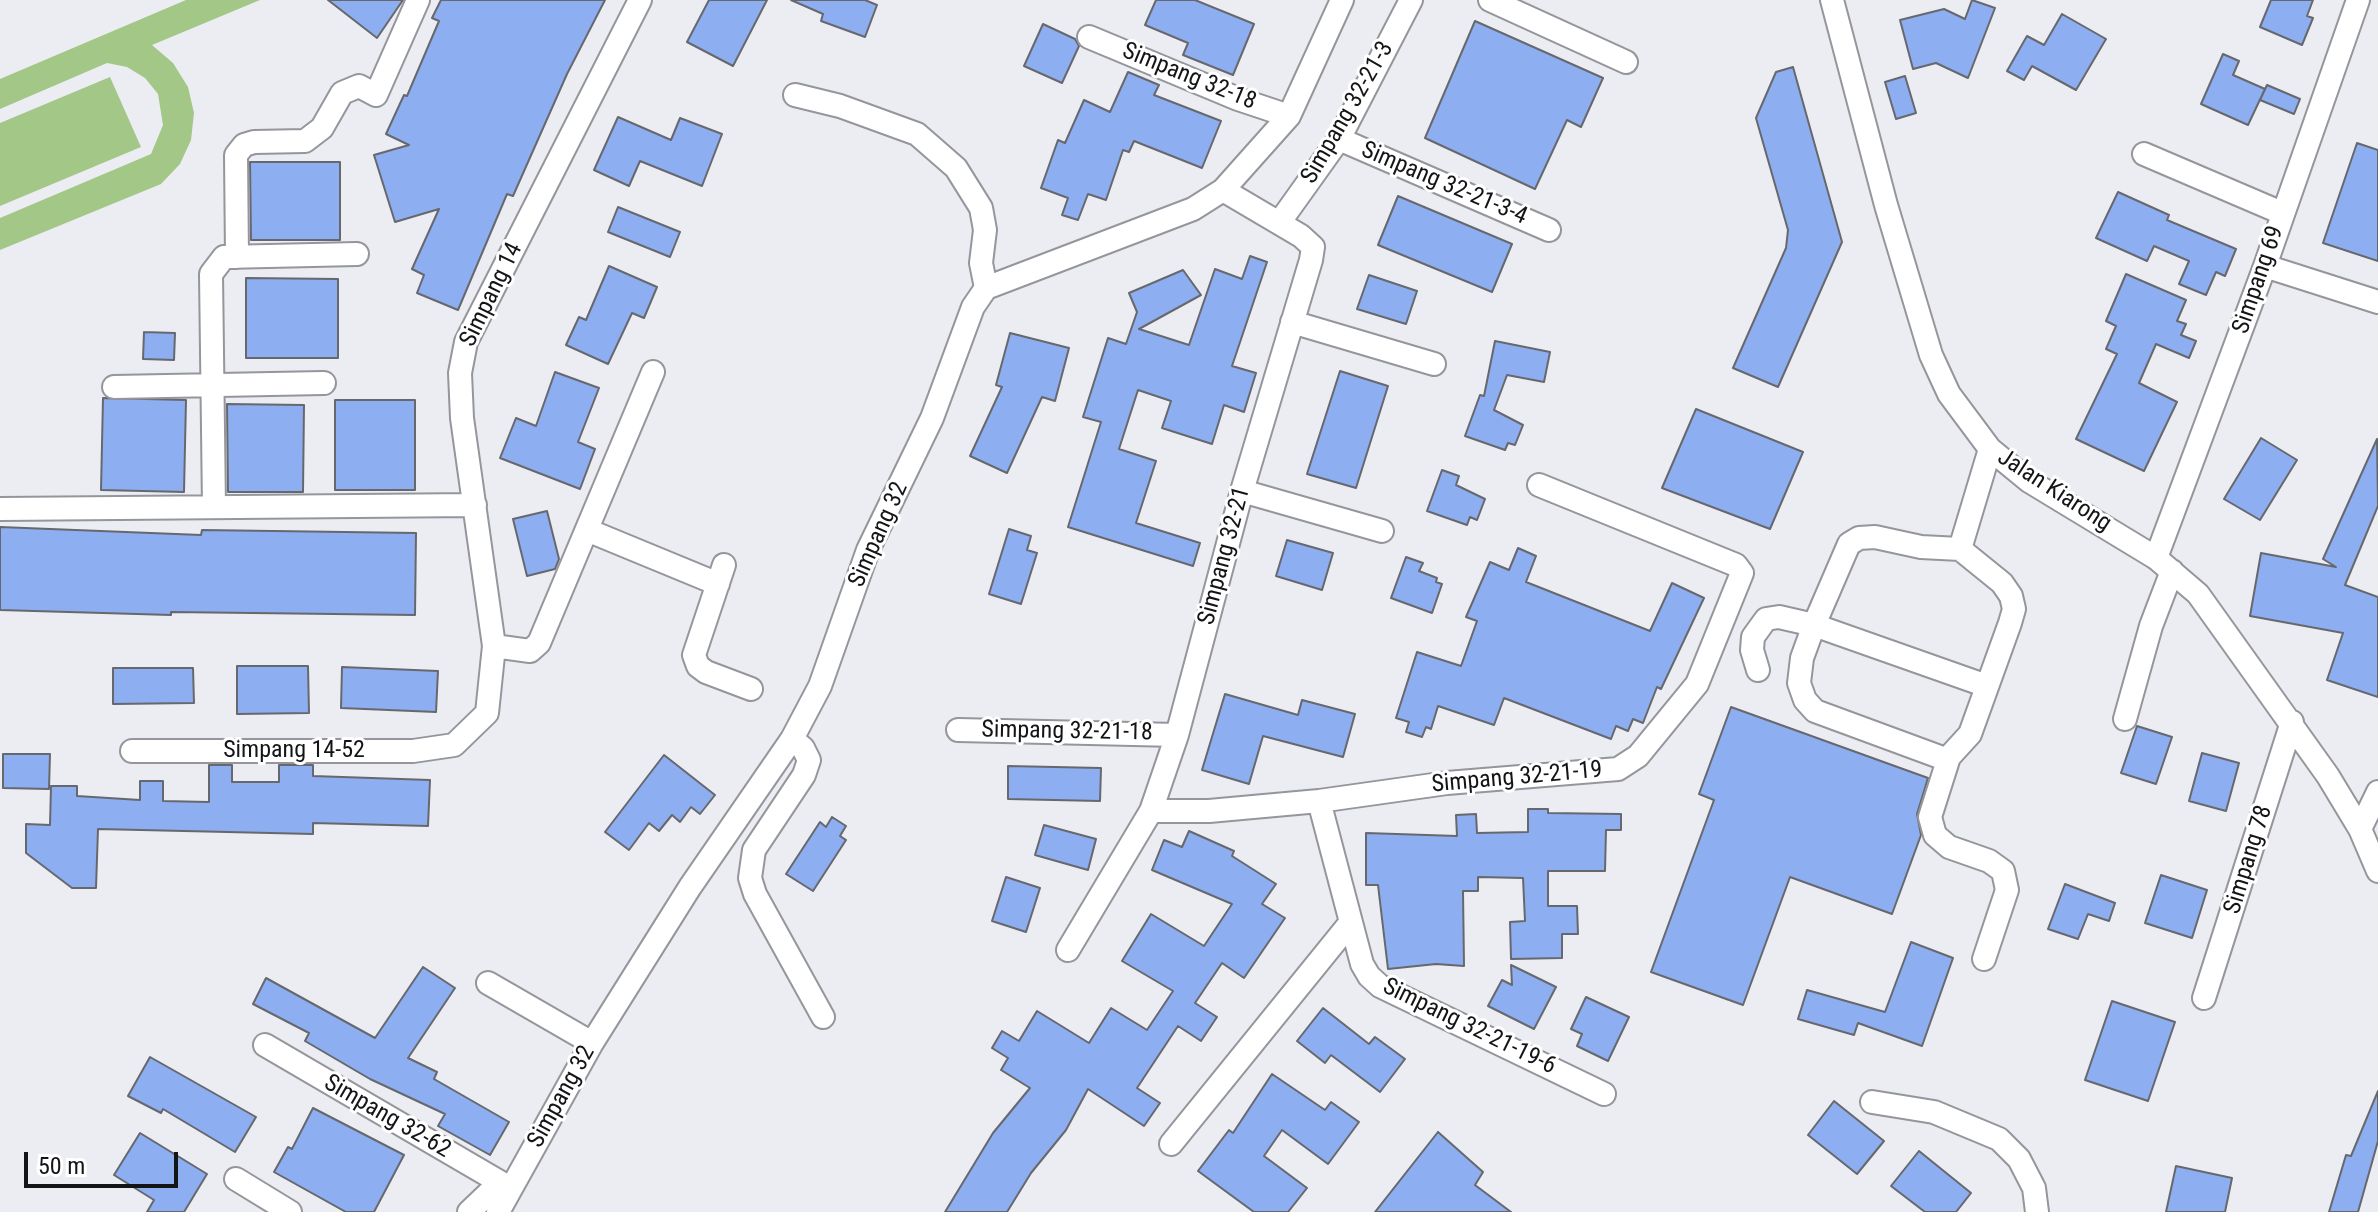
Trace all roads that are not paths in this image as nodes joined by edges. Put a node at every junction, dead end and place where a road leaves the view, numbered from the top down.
1 (418, 0) edge
2 (640, 0) edge
3 (1342, 0) edge
4 (1411, 0) edge
5 (1490, 0) edge
6 (1832, 0) edge
7 (2358, 0) edge
8 (1089, 37) dead end
9 (1626, 62) dead end
10 (795, 95) dead end
11 (1289, 116) junction
12 (1339, 139) junction
13 (2144, 154) dead end
14 (1223, 190) junction
15 (2282, 213) junction
16 (1279, 223) junction
17 (1549, 230) dead end
18 (357, 254) dead end
19 (237, 257) junction
20 (2265, 266) junction
21 (986, 288) junction
22 (2378, 302) edge
23 (1292, 322) junction
24 (1434, 364) dead end
25 (653, 372) dead end
26 (324, 383) dead end
27 (213, 385) junction
28 (114, 387) dead end
29 (1990, 449) junction
30 (1539, 485) dead end
31 (1242, 491) junction
32 (475, 505) junction
33 (214, 507) junction
34 (0, 509) edge
35 (587, 530) junction
36 (1382, 531) dead end
37 (1960, 549) junction
38 (2164, 564) junction
39 (1814, 625) junction
40 (494, 646) junction
41 (1758, 670) dead end
42 (1987, 686) junction
43 (751, 689) dead end
44 (2125, 719) dead end
45 (2292, 722) junction
46 (958, 730) dead end
47 (1177, 735) junction
48 (792, 739) junction
49 (454, 745) joint
50 (132, 751) dead end
51 (1948, 760) junction
52 (2378, 792) edge
53 (1319, 801) junction
54 (1151, 811) junction
55 (2360, 829) junction
56 (2378, 871) edge
57 (1351, 922) junction
58 (1068, 950) dead end
59 (1984, 959) dead end
60 (488, 983) dead end
61 (2204, 998) dead end
62 (823, 1017) dead end
63 (592, 1043) junction
64 (265, 1045) dead end
65 (1604, 1094) dead end
66 (1872, 1102) dead end
67 (1171, 1144) dead end
68 (236, 1179) dead end
69 (510, 1188) junction
70 (290, 1212) edge
71 (469, 1212) edge
72 (498, 1212) edge
73 (2037, 1212) edge

1 - 19 street
2 - 32 street, Simpang 14
3 - 11 street
4 - 12 street, Simpang 32-21-3
5 - 9 street
6 - 29 street, Jalan Kiarong
7 - 15 street, Simpang 69
8 - 11 street, Simpang 32-18
10 - 21 street
11 - 14 street
12 - 16 street, Simpang 32-21-3
12 - 17 street, Simpang 32-21-3-4
13 - 15 street
14 - 16 street, Simpang 32-21
14 - 21 street
15 - 20 street, Simpang 69
16 - 23 street, Simpang 32-21
18 - 19 street
19 - 27 street
20 - 22 street
20 - 38 street, Simpang 69
21 - 48 street, Simpang 32
23 - 24 street
23 - 31 street, Simpang 32-21
25 - 35 street
26 - 27 street
27 - 28 street
27 - 33 street
29 - 37 street
29 - 38 street, Jalan Kiarong
30 - 53 street, Simpang 32-21-19
31 - 36 street
31 - 47 street, Simpang 32-21
32 - 33 street
32 - 40 street, Simpang 14
33 - 34 street
35 - 40 street
35 - 43 street
37 - 39 street
37 - 42 street
38 - 44 street
38 - 45 street, Jalan Kiarong
39 - 41 street
39 - 42 street
39 - 51 street
40 - 49 street, Simpang 14
42 - 51 street
45 - 55 street, Jalan Kiarong
45 - 61 street, Simpang 78
46 - 47 street, Simpang 32-21-18
47 - 54 street, Simpang 32-21
48 - 62 street
48 - 63 street, Simpang 32
49 - 50 street, Simpang 14-52
51 - 59 street
52 - 55 street
53 - 54 street, Simpang 32-21-19
53 - 57 street, Simpang 32-21-19-6
54 - 58 street, Simpang 32-21
55 - 56 street, Jalan Kiarong
57 - 65 street, Simpang 32-21-19-6
57 - 67 street
60 - 63 street
63 - 69 street, Simpang 32
64 - 69 street, Simpang 32-62
66 - 73 street
68 - 70 street
69 - 71 street
69 - 72 street, Simpang 32

